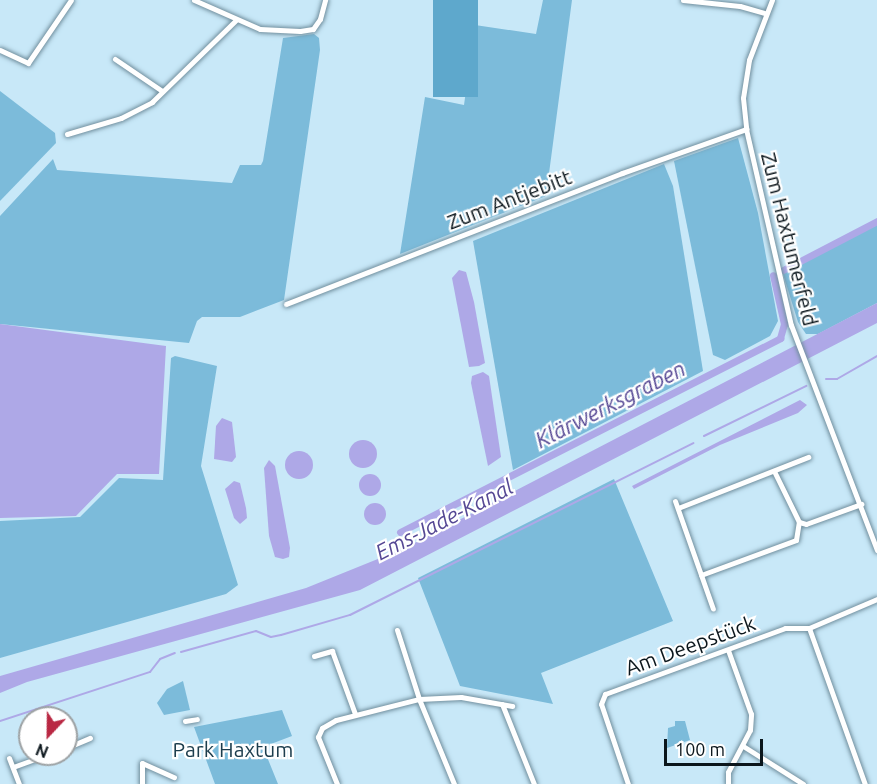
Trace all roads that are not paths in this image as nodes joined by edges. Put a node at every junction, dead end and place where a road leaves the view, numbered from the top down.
1 (71, 0) edge
2 (194, 0) edge
3 (325, 0) edge
4 (683, 0) edge
5 (772, 0) edge
6 (764, 13) junction
7 (236, 20) junction
8 (0, 50) edge
9 (115, 59) dead end
10 (162, 91) junction
11 (746, 129) junction
12 (67, 134) dead end
13 (286, 304) dead end
14 (808, 457) dead end
15 (774, 471) junction
16 (675, 501) dead end
17 (861, 504) junction
18 (678, 508) junction
19 (799, 522) junction
20 (877, 550) edge
21 (701, 575) junction
22 (877, 599) edge
23 (713, 609) dead end
24 (809, 628) junction
25 (397, 630) dead end
26 (728, 650) junction
27 (314, 656) dead end
28 (419, 699) junction
29 (502, 704) junction
30 (512, 706) dead end
31 (354, 714) junction
32 (197, 719) dead end
33 (185, 721) dead end
34 (90, 738) dead end
35 (78, 743) edge
36 (743, 746) junction
37 (9, 758) dead end
38 (18, 765) edge
39 (13, 767) junction
40 (174, 777) dead end
41 (19, 784) edge
42 (142, 784) edge
43 (337, 784) edge
44 (454, 784) edge
45 (534, 784) edge
46 (628, 784) edge
47 (728, 784) edge
48 (803, 784) edge
49 (865, 784) edge

1 - 8 street
2 - 7 street
3 - 7 street
4 - 6 street
5 - 6 street, Zum Haxtumerfeld
6 - 11 street, Zum Haxtumerfeld
7 - 10 street
9 - 10 street
10 - 12 street
11 - 13 street, Zum Antjebitt
11 - 17 street, Zum Haxtumerfeld
14 - 15 street
15 - 18 street
15 - 19 street
16 - 18 street
17 - 19 street
17 - 20 street, Zum Haxtumerfeld
18 - 21 street
19 - 21 street
21 - 23 street
22 - 24 street, Am Deepstück
24 - 26 street, Am Deepstück
24 - 49 street
25 - 28 street
26 - 36 street
26 - 46 street, Am Deepstück
27 - 31 street
28 - 29 street
28 - 31 street
28 - 44 street
29 - 30 street
29 - 45 street
31 - 43 street
32 - 33 street
34 - 35 street
36 - 47 street
36 - 48 street
37 - 39 street
38 - 39 street
39 - 41 street
40 - 42 street

